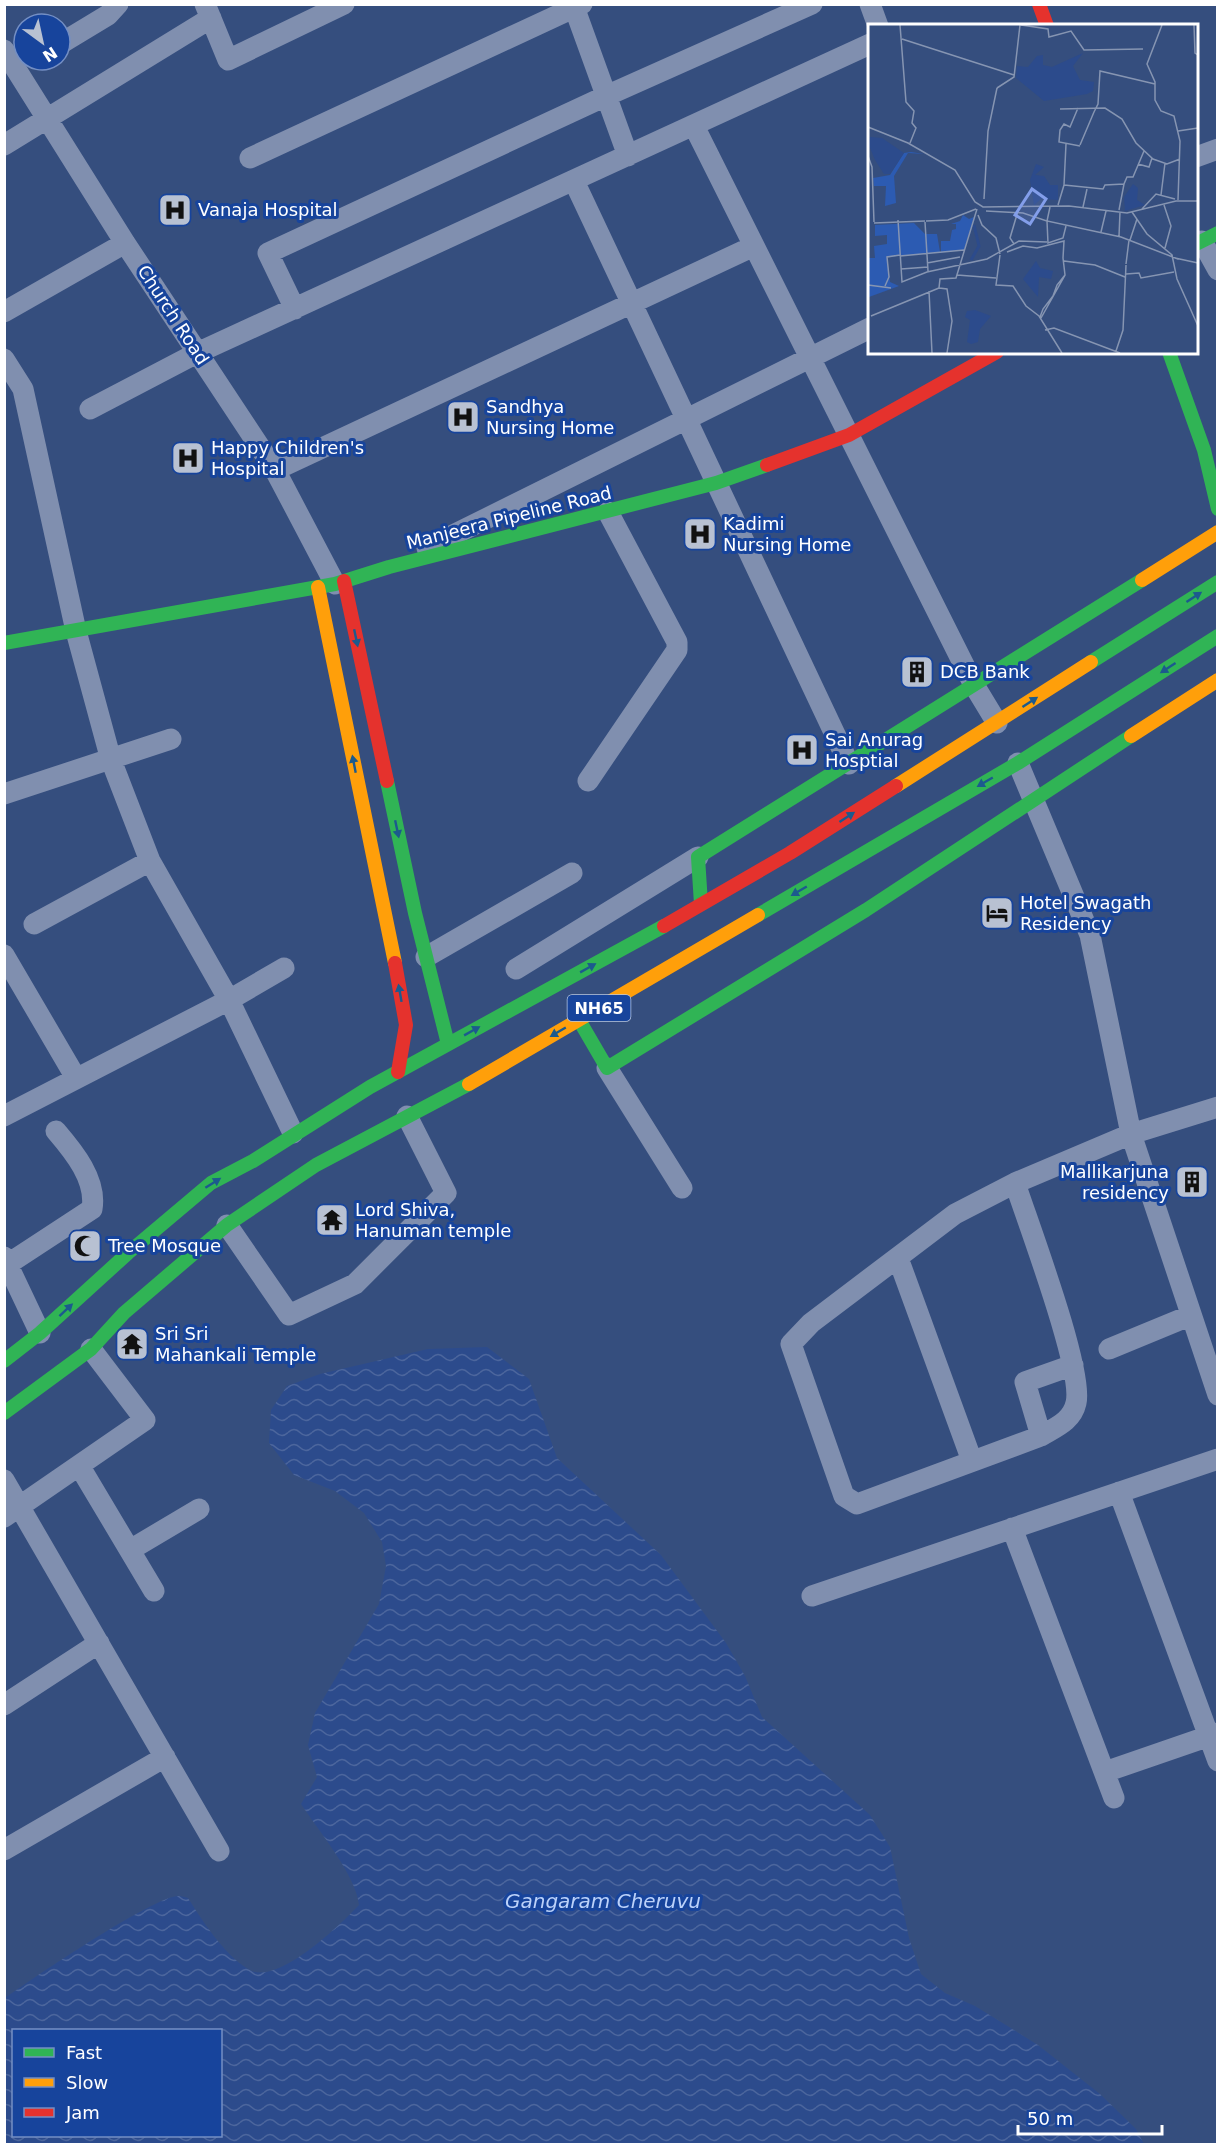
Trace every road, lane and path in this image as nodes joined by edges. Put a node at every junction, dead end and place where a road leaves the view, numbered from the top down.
1 (118, 4) edge
2 (344, 4) edge
3 (812, 4) edge
4 (870, 4) edge
5 (1039, 4) edge
6 (576, 6) edge
7 (208, 11) edge
8 (877, 24) edge
9 (1046, 24) edge
10 (72, 37) edge
11 (868, 45) edge
12 (28, 72) edge
13 (606, 96) junction
14 (47, 117) junction
15 (694, 126) junction
16 (4, 145) edge
17 (1218, 149) edge
18 (628, 156) junction
19 (1198, 157) edge
20 (250, 158) dead end
21 (574, 181) junction
22 (1206, 239) edge
23 (125, 243) junction
24 (754, 246) junction
25 (1218, 270) edge
26 (632, 305) junction
27 (295, 309) junction
28 (4, 312) edge
29 (868, 329) edge
30 (197, 353) junction
31 (993, 354) edge
32 (1170, 354) edge
33 (810, 357) junction
34 (4, 359) edge
35 (90, 410) dead end
36 (686, 419) junction
37 (849, 435) junction
38 (1204, 450) junction
39 (275, 470) junction
40 (1218, 472) edge
41 (716, 483) junction
42 (1218, 509) edge
43 (608, 512) junction
44 (1218, 532) edge
45 (389, 567) junction
46 (1218, 582) edge
47 (332, 584) junction
48 (76, 631) junction
49 (1218, 636) edge
50 (4, 643) edge
51 (1218, 680) edge
52 (974, 685) junction
53 (997, 723) junction
54 (171, 740) dead end
55 (111, 760) junction
56 (1018, 763) junction
57 (849, 764) junction
58 (588, 781) dead end
59 (390, 792) junction
60 (4, 794) edge
61 (1033, 798) junction
62 (361, 799) junction
63 (814, 838) junction
64 (698, 857) junction
65 (150, 861) junction
66 (827, 864) junction
67 (572, 873) dead end
68 (702, 904) junction
69 (34, 924) dead end
70 (4, 955) edge
71 (426, 957) junction
72 (284, 968) dead end
73 (516, 969) dead end
74 (229, 1000) junction
75 (441, 1016) junction
76 (579, 1020) junction
77 (406, 1025) junction
78 (448, 1044) junction
79 (607, 1068) junction
80 (398, 1071) junction
81 (76, 1078) junction
82 (1218, 1107) edge
83 (4, 1116) edge
84 (407, 1116) junction
85 (1130, 1127) junction
86 (56, 1131) dead end
87 (293, 1133) junction
88 (1015, 1183) junction
89 (682, 1188) dead end
90 (227, 1224) junction
91 (898, 1258) junction
92 (6, 1260) edge
93 (1190, 1317) junction
94 (40, 1333) junction
95 (91, 1349) junction
96 (1109, 1349) dead end
97 (4, 1361) edge
98 (1073, 1365) junction
99 (1218, 1395) edge
100 (4, 1413) edge
101 (1041, 1436) junction
102 (1218, 1459) edge
103 (972, 1461) junction
104 (80, 1467) junction
105 (4, 1480) edge
106 (1119, 1492) junction
107 (199, 1509) dead end
108 (12, 1512) edge
109 (1012, 1528) junction
110 (130, 1550) junction
111 (154, 1591) dead end
112 (812, 1596) dead end
113 (99, 1643) junction
114 (4, 1705) edge
115 (1213, 1735) edge
116 (165, 1757) junction
117 (1218, 1761) edge
118 (1105, 1772) junction
119 (1114, 1798) dead end
120 (4, 1850) edge
121 (219, 1851) dead end

1 - 10 street
2 - 7 street
3 - 13 street
4 - 8 street
5 - 9 main road
6 - 13 street
6 - 20 street
7 - 14 street
11 - 15 street
12 - 14 street, Church Road
13 - 18 street
13 - 27 street
14 - 16 street
14 - 23 street, Church Road
15 - 18 street
15 - 24 street
17 - 19 street
18 - 21 street
21 - 26 street
21 - 27 street
22 - 25 street
23 - 28 street
23 - 30 street, Church Road
24 - 26 street
24 - 33 street
26 - 36 street
26 - 39 street
27 - 30 street
29 - 33 street
30 - 35 street
30 - 39 street, Church Road
31 - 37 main road, Manjeera Pipeline Road
32 - 38 main road
33 - 36 street
33 - 37 street
34 - 48 street
36 - 41 street
36 - 45 street
37 - 41 main road, Manjeera Pipeline Road
37 - 52 street
38 - 40 main road
38 - 42 main road
39 - 47 street, Church Road
41 - 43 main road, Manjeera Pipeline Road
41 - 57 street
43 - 45 main road, Manjeera Pipeline Road
43 - 58 street
44 - 52 main road
45 - 47 main road, Manjeera Pipeline Road
53 -> 46 main road, NH65
47 - 48 main road, Manjeera Pipeline Road
47 -> 59 main road
62 -> 47 main road
48 - 50 main road, Manjeera Pipeline Road
48 - 55 street
49 -> 56 main road, NH65
51 - 61 main road
52 - 53 street
52 - 57 main road
63 -> 53 main road, NH65
54 - 55 street
55 - 60 street
55 - 65 street
56 - 61 street
56 -> 66 main road, NH65
57 - 64 main road
59 - 62 main road
59 -> 71 main road
61 - 79 main road
61 - 85 street
77 -> 62 main road
63 - 66 main road
63 - 68 main road, NH65
64 - 68 main road
64 - 73 street
65 - 69 street
65 - 74 street
66 -> 76 main road, NH65
67 - 71 street
78 -> 68 main road, NH65
70 - 81 street
71 - 75 main road
72 - 74 street
74 - 81 street
74 - 87 street
75 - 77 main road
75 - 78 main road
76 - 79 main road
76 -> 84 main road, NH65
77 - 80 main road
78 - 80 main road, NH65
79 - 89 street
80 - 87 main road, NH65
81 - 83 street
82 - 85 street
84 - 90 main road, NH65
84 - 90 street
85 - 88 street
85 - 93 street
86 - 92 street
94 -> 87 main road, NH65
88 - 91 street
88 - 98 street
90 - 95 main road, NH65
91 - 103 street
91 - 103 street
92 - 94 street
93 - 96 street
93 - 99 street
94 - 97 main road, NH65
95 - 100 main road, NH65
95 - 104 street
98 - 101 street
98 - 101 street
101 - 103 street
102 - 106 street
104 - 108 street
104 - 110 street
105 - 108 street
106 - 109 street
106 - 115 street
107 - 110 street
108 - 113 street
109 - 112 street
109 - 118 street
110 - 111 street
113 - 114 street
113 - 116 street
115 - 117 street
115 - 118 street
116 - 120 street
116 - 121 street
118 - 119 street

